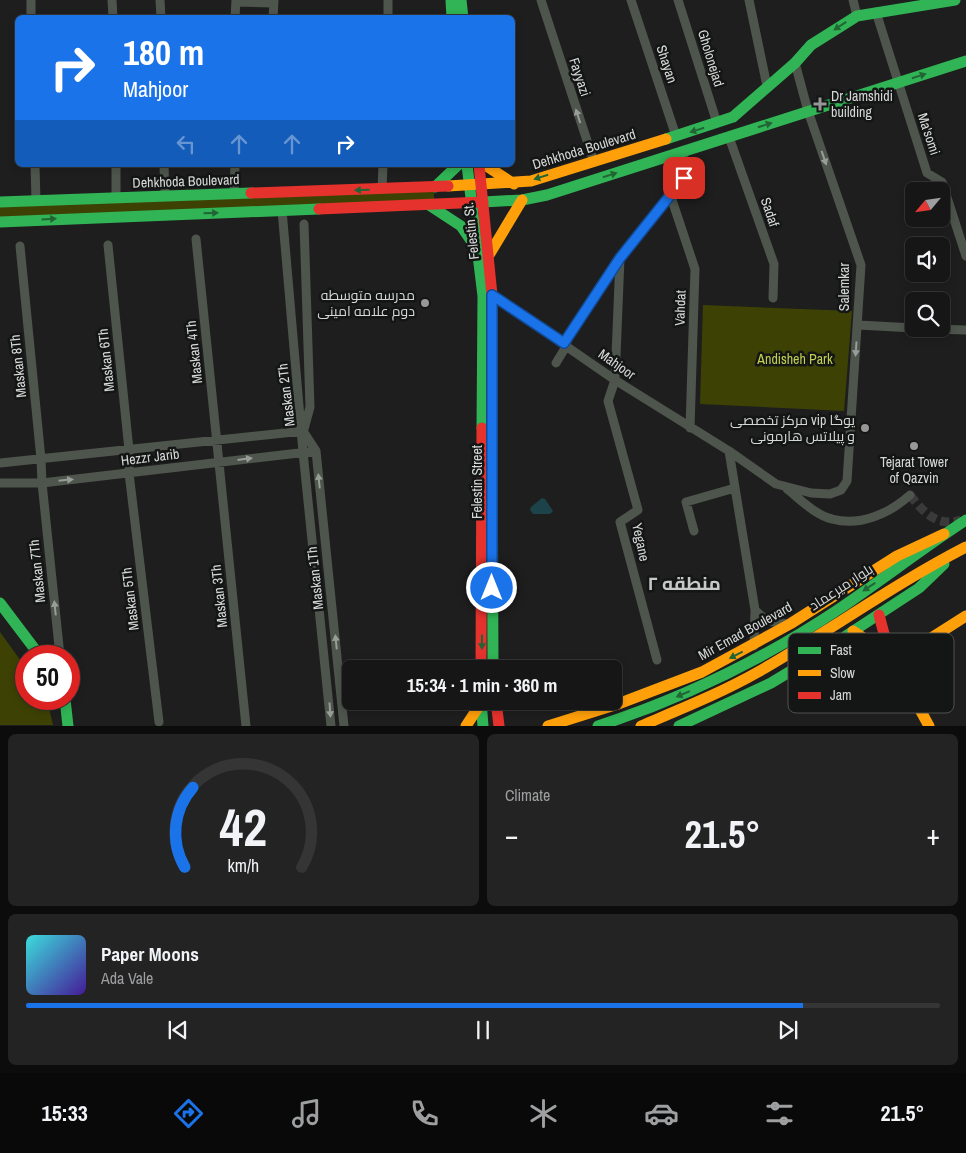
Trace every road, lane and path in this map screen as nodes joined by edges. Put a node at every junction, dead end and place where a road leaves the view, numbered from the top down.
1 (31, 0) edge
2 (112, 0) edge
3 (160, 0) edge
4 (388, 0) edge
5 (451, 0) edge
6 (461, 0) edge
7 (541, 0) edge
8 (631, 0) edge
9 (678, 0) edge
10 (748, 0) edge
11 (853, 0) edge
12 (955, 0) edge
13 (236, 1) edge
14 (274, 1) edge
15 (876, 12) junction
16 (32, 15) edge
17 (113, 15) edge
18 (161, 15) edge
19 (236, 15) edge
20 (273, 15) edge
21 (388, 15) edge
22 (452, 15) edge
23 (463, 15) edge
24 (857, 16) junction
25 (966, 61) edge
26 (795, 63) junction
27 (897, 83) junction
28 (767, 86) junction
29 (808, 112) junction
30 (717, 123) junction
31 (676, 136) junction
32 (729, 136) junction
33 (684, 151) junction
34 (594, 162) junction
35 (35, 167) edge
36 (116, 167) edge
37 (164, 167) edge
38 (235, 167) edge
39 (383, 167) edge
40 (456, 167) edge
41 (468, 167) edge
42 (479, 167) edge
43 (488, 167) edge
44 (514, 184) junction
45 (475, 186) junction
46 (435, 187) junction
47 (382, 189) junction
48 (234, 194) junction
49 (670, 194) junction
50 (165, 196) junction
51 (116, 198) junction
52 (522, 200) junction
53 (36, 201) junction
54 (0, 202) edge
55 (477, 203) junction
56 (429, 204) junction
57 (282, 210) junction
58 (0, 222) edge
59 (304, 224) dead end
60 (196, 239) dead end
61 (108, 245) dead end
62 (20, 246) dead end
63 (484, 255) junction
64 (966, 256) edge
65 (620, 258) junction
66 (488, 296) junction
67 (773, 298) dead end
68 (858, 325) junction
69 (905, 328) edge
70 (950, 330) edge
71 (966, 330) edge
72 (565, 344) junction
73 (556, 363) dead end
74 (615, 380) junction
75 (690, 428) junction
76 (303, 431) junction
77 (218, 440) junction
78 (129, 450) junction
79 (316, 451) junction
80 (729, 451) junction
81 (303, 452) junction
82 (42, 459) junction
83 (0, 463) edge
84 (219, 463) junction
85 (129, 473) junction
86 (0, 483) edge
87 (42, 483) junction
88 (783, 485) junction
89 (735, 488) junction
90 (842, 490) joint
91 (910, 495) dead end
92 (966, 520) edge
93 (694, 531) dead end
94 (944, 534) junction
95 (966, 547) edge
96 (954, 555) junction
97 (0, 603) edge
98 (755, 610) junction
99 (878, 614) junction
100 (966, 616) edge
101 (790, 624) junction
102 (853, 631) junction
103 (800, 633) edge
104 (820, 633) edge
105 (850, 633) edge
106 (857, 633) edge
107 (883, 633) edge
108 (939, 633) edge
109 (788, 640) edge
110 (32, 645) edge
111 (59, 645) edge
112 (754, 646) junction
113 (788, 653) edge
114 (481, 660) edge
115 (493, 660) edge
116 (657, 660) dead end
117 (788, 672) edge
118 (340, 688) junction
119 (329, 689) junction
120 (66, 710) edge
121 (476, 710) edge
122 (482, 710) edge
123 (497, 710) edge
124 (922, 713) edge
125 (159, 722) dead end
126 (548, 725) edge
127 (68, 726) edge
128 (246, 726) edge
129 (331, 726) edge
130 (344, 726) edge
131 (466, 726) edge
132 (483, 726) edge
133 (499, 726) edge
134 (598, 726) edge
135 (641, 726) edge
136 (679, 726) edge
137 (930, 726) edge

1 - 16 street
2 - 17 street
3 - 18 street
4 - 21 street
5 - 22 main road
6 - 23 main road
34 -> 7 street, Fayyazi
8 - 31 street, Shayan
9 - 30 street, Gholonejad
10 - 28 street
11 - 24 street
12 - 15 main road, Dehkhoda Boulevard
13 - 14 street
13 - 19 street
14 - 20 street
15 - 24 main road, Dehkhoda Boulevard
15 - 27 street, Ma'somi
24 -> 26 main road, Dehkhoda Boulevard
27 -> 25 main road
26 - 28 main road, Dehkhoda Boulevard
26 - 29 street, Salemkar
27 - 29 main road
27 - 64 street, Ma'somi
28 - 30 main road, Dehkhoda Boulevard
32 -> 29 main road
29 -> 68 street, Salemkar
30 -> 31 main road, Dehkhoda Boulevard
31 - 34 main road, Dehkhoda Boulevard
32 - 33 main road
32 - 67 street, Sadaf
33 - 49 street
52 -> 33 main road
34 -> 44 main road, Dehkhoda Boulevard
35 - 53 street
36 - 51 street
37 - 50 street
38 - 48 street
39 - 47 street
40 - 46 main road
41 - 45 main road
42 - 45 main road, Felestin St.
43 - 44 main road
44 - 45 main road, Dehkhoda Boulevard
45 - 46 main road, Dehkhoda Boulevard
45 - 55 main road, Felestin St.
46 - 47 main road, Dehkhoda Boulevard
47 -> 48 main road, Dehkhoda Boulevard
48 - 50 main road, Dehkhoda Boulevard
49 - 65 street
49 - 75 street, Vahdat
50 - 51 main road, Dehkhoda Boulevard
51 - 53 main road, Dehkhoda Boulevard
52 - 55 main road
52 - 63 main road
53 - 54 main road, Dehkhoda Boulevard
55 - 56 main road
55 - 63 main road, Felestin St.
56 - 57 main road
56 - 63 main road
58 -> 57 main road
57 - 76 street, Maskan 2Th
59 - 76 street, Maskan 2Th
60 - 77 street, Maskan 4Th
61 - 78 street, Maskan 6Th
62 - 82 street, Maskan 8Th
63 - 66 main road, Felestin St.
65 - 72 street
65 - 74 street
66 - 72 street, Mahjoor
66 -> 114 main road, Felestin Street
66 - 115 main road, Felestin Street
68 - 69 street
68 -> 90 street, Salemkar
70 - 71 street
72 - 73 street
72 - 74 street, Mahjoor
74 - 75 street, Mahjoor
74 - 116 street, Yegane
75 - 80 street, Mahjoor
76 - 77 street, Hezzr Jarib
76 - 79 street, Maskan 1Th
76 - 81 street, Maskan 1Th
77 - 78 street, Hezzr Jarib
77 - 84 street, Maskan 4Th
78 - 82 street, Hezzr Jarib
78 - 85 street, Maskan 6Th
79 - 81 street, Hezzr Jarib
118 -> 79 street, Maskan 1Th
80 - 88 street, Mahjoor
80 - 89 street
84 -> 81 street, Hezzr Jarib
81 - 119 street, Maskan 1Th
82 - 83 street, Hezzr Jarib
82 - 87 street, Maskan 8Th
84 - 85 street, Hezzr Jarib
84 - 128 street, Maskan 3Th
87 -> 85 street, Hezzr Jarib
85 - 125 street, Maskan 5Th
86 - 87 street, Hezzr Jarib
111 -> 87 street, Maskan 7Th
88 - 90 street, Mahjoor
88 - 91 street
89 - 93 street
89 - 98 street
92 - 94 main road, Mir Emad Boulevard
94 - 101 main road, Mir Emad Boulevard
94 -> 103 main road, Mir Emad Boulevard
95 - 96 main road
96 - 99 main road
96 - 104 main road
97 - 110 main road
98 - 101 street
98 - 112 street
99 - 102 main road
99 - 107 main road
100 - 108 main road
101 - 112 main road, Mir Emad Boulevard
102 - 105 main road
102 - 106 main road
109 -> 134 main road, Mir Emad Boulevard
112 -> 126 main road, Mir Emad Boulevard
113 - 135 main road
117 - 136 main road
118 - 119 street
118 - 130 street, Maskan 1Th
119 -> 129 street, Maskan 1Th
120 - 127 main road
121 - 131 main road
122 - 132 main road
123 - 133 main road
124 - 137 main road

